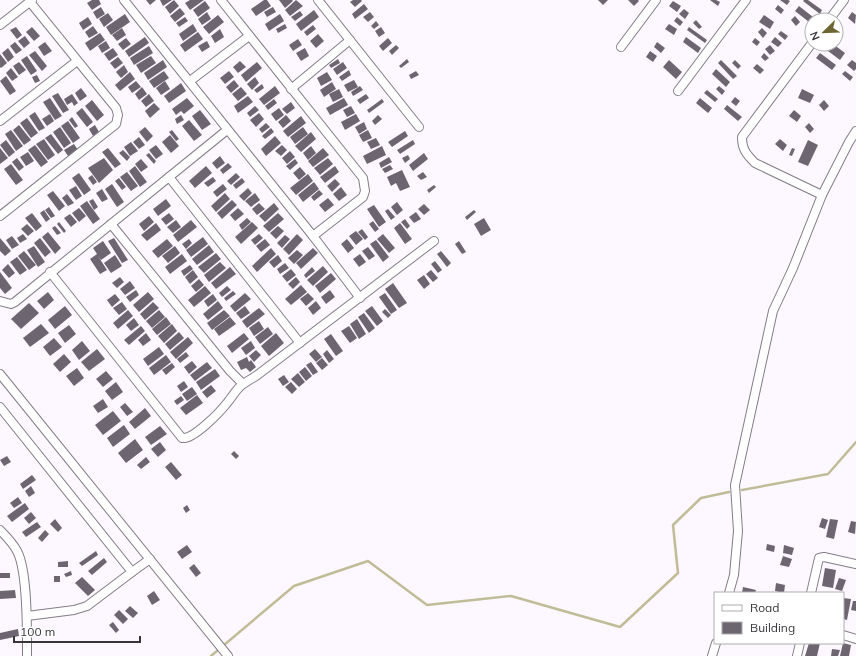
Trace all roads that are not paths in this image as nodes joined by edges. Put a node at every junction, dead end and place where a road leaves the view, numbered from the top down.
1 (124, 0) edge
2 (221, 0) edge
3 (318, 0) edge
4 (656, 0) edge
5 (746, 0) edge
6 (844, 0) edge
7 (31, 1) edge
8 (835, 12) edge
9 (0, 25) edge
10 (248, 36) junction
11 (350, 40) junction
12 (621, 47) dead end
13 (805, 52) edge
14 (77, 61) junction
15 (190, 81) junction
16 (291, 89) junction
17 (678, 91) dead end
18 (0, 121) edge
19 (419, 127) dead end
20 (227, 130) junction
21 (856, 131) edge
22 (168, 177) junction
23 (822, 195) junction
24 (0, 216) edge
25 (111, 224) junction
26 (313, 236) junction
27 (434, 241) dead end
28 (50, 272) junction
29 (360, 298) junction
30 (0, 301) edge
31 (300, 343) junction
32 (0, 374) edge
33 (243, 384) junction
34 (0, 407) edge
35 (0, 530) edge
36 (150, 560) junction
37 (856, 564) edge
38 (132, 572) junction
39 (729, 592) edge
40 (811, 592) edge
41 (27, 616) junction
42 (844, 636) edge
43 (856, 639) edge
44 (716, 644) edge
45 (800, 644) edge
46 (227, 655) edge
47 (27, 656) edge
48 (712, 656) edge
49 (797, 656) edge

1 - 15 street
2 - 10 street
3 - 11 street
4 - 12 street
5 - 17 street
6 - 8 street
7 - 9 street
7 - 14 street
10 - 15 street
10 - 16 street
11 - 16 street
11 - 19 street
13 - 23 street
14 - 18 street
14 - 24 street
15 - 20 street
16 - 26 street
20 - 22 street
20 - 26 street
21 - 23 street
22 - 25 street
22 - 31 street
23 - 39 street
25 - 28 street
25 - 33 street
26 - 29 street
27 - 29 street
28 - 30 street
28 - 33 street
29 - 31 street
31 - 33 street
32 - 36 street
34 - 38 street
35 - 41 street
36 - 38 street
36 - 46 street
37 - 40 street
38 - 41 street
41 - 47 street
42 - 43 street
44 - 48 street
45 - 49 street

